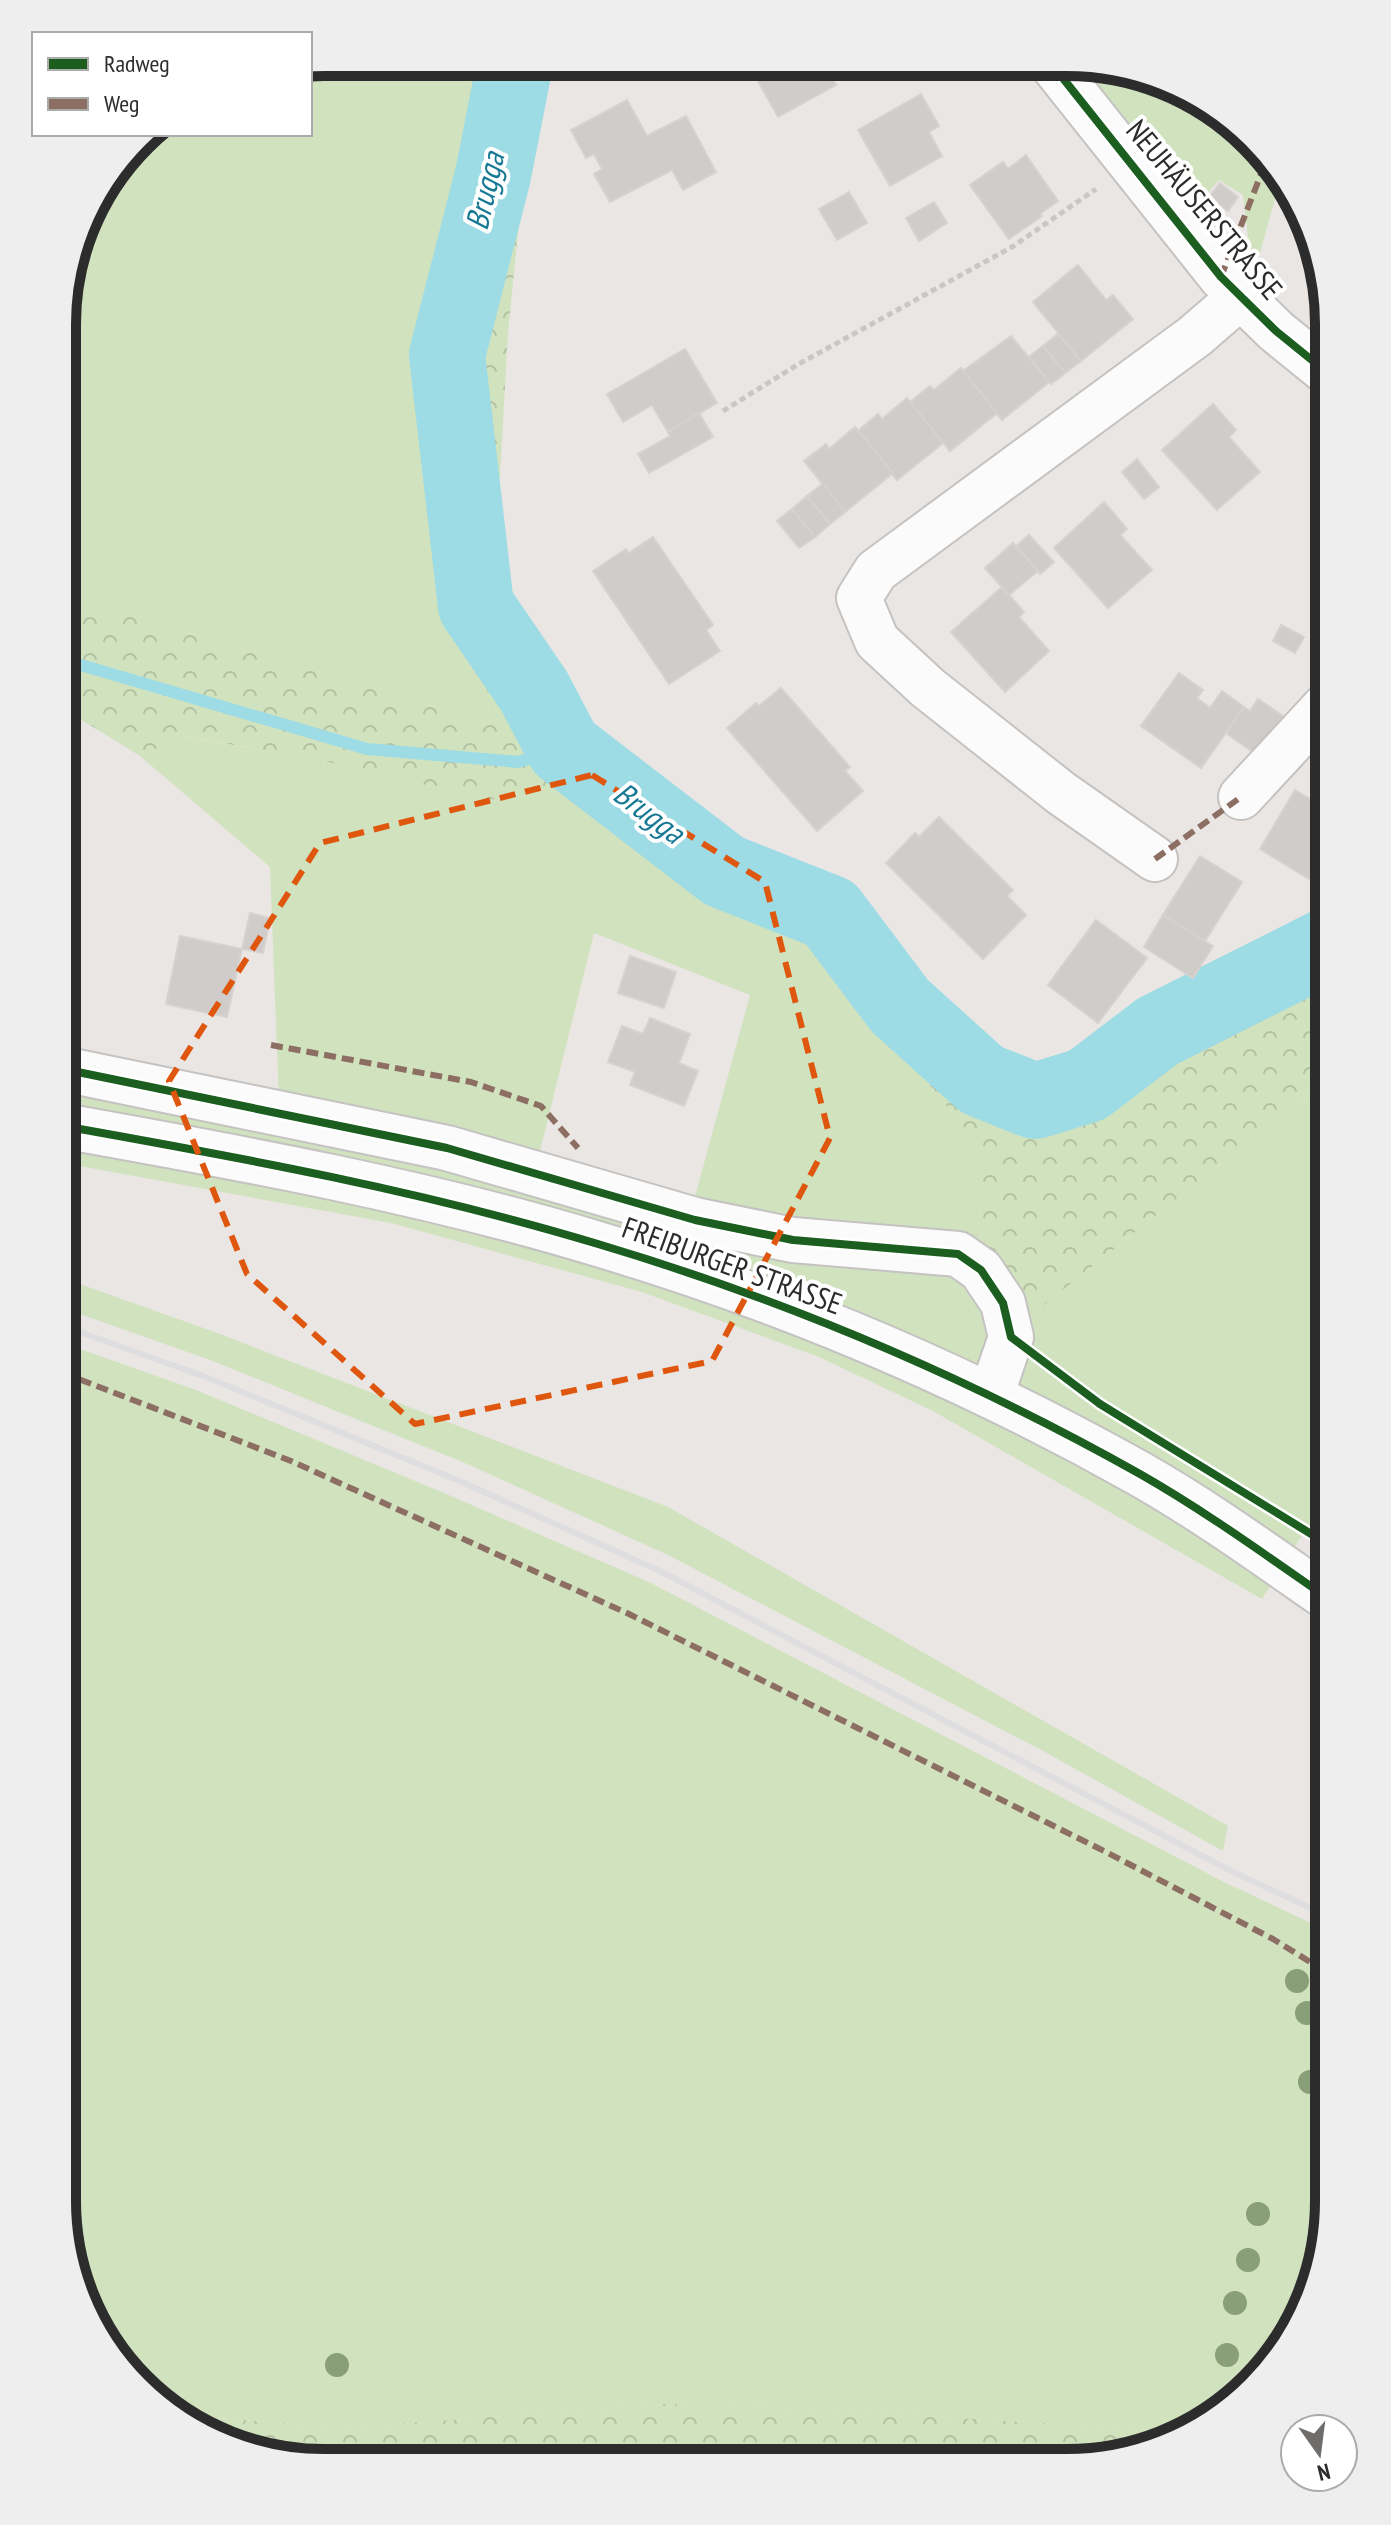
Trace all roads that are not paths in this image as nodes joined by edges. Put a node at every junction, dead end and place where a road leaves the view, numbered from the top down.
1 (1061, 76) edge
2 (1240, 297) junction
3 (1315, 363) edge
4 (1315, 717) edge
5 (1241, 797) dead end
6 (1155, 859) dead end
7 (76, 1072) edge
8 (76, 1128) edge
9 (991, 1396) junction
10 (1314, 1589) edge

1 - 2 street, NEUHÄUSERSTRASSE
2 - 3 street, NEUHÄUSERSTRASSE
2 - 6 street, NEUHÄUSERSTRASSE
4 - 5 street
7 - 9 street, FREIBURGER STRASSE
8 - 9 street, FREIBURGER STRASSE
9 - 10 street, FREIBURGER STRASSE

